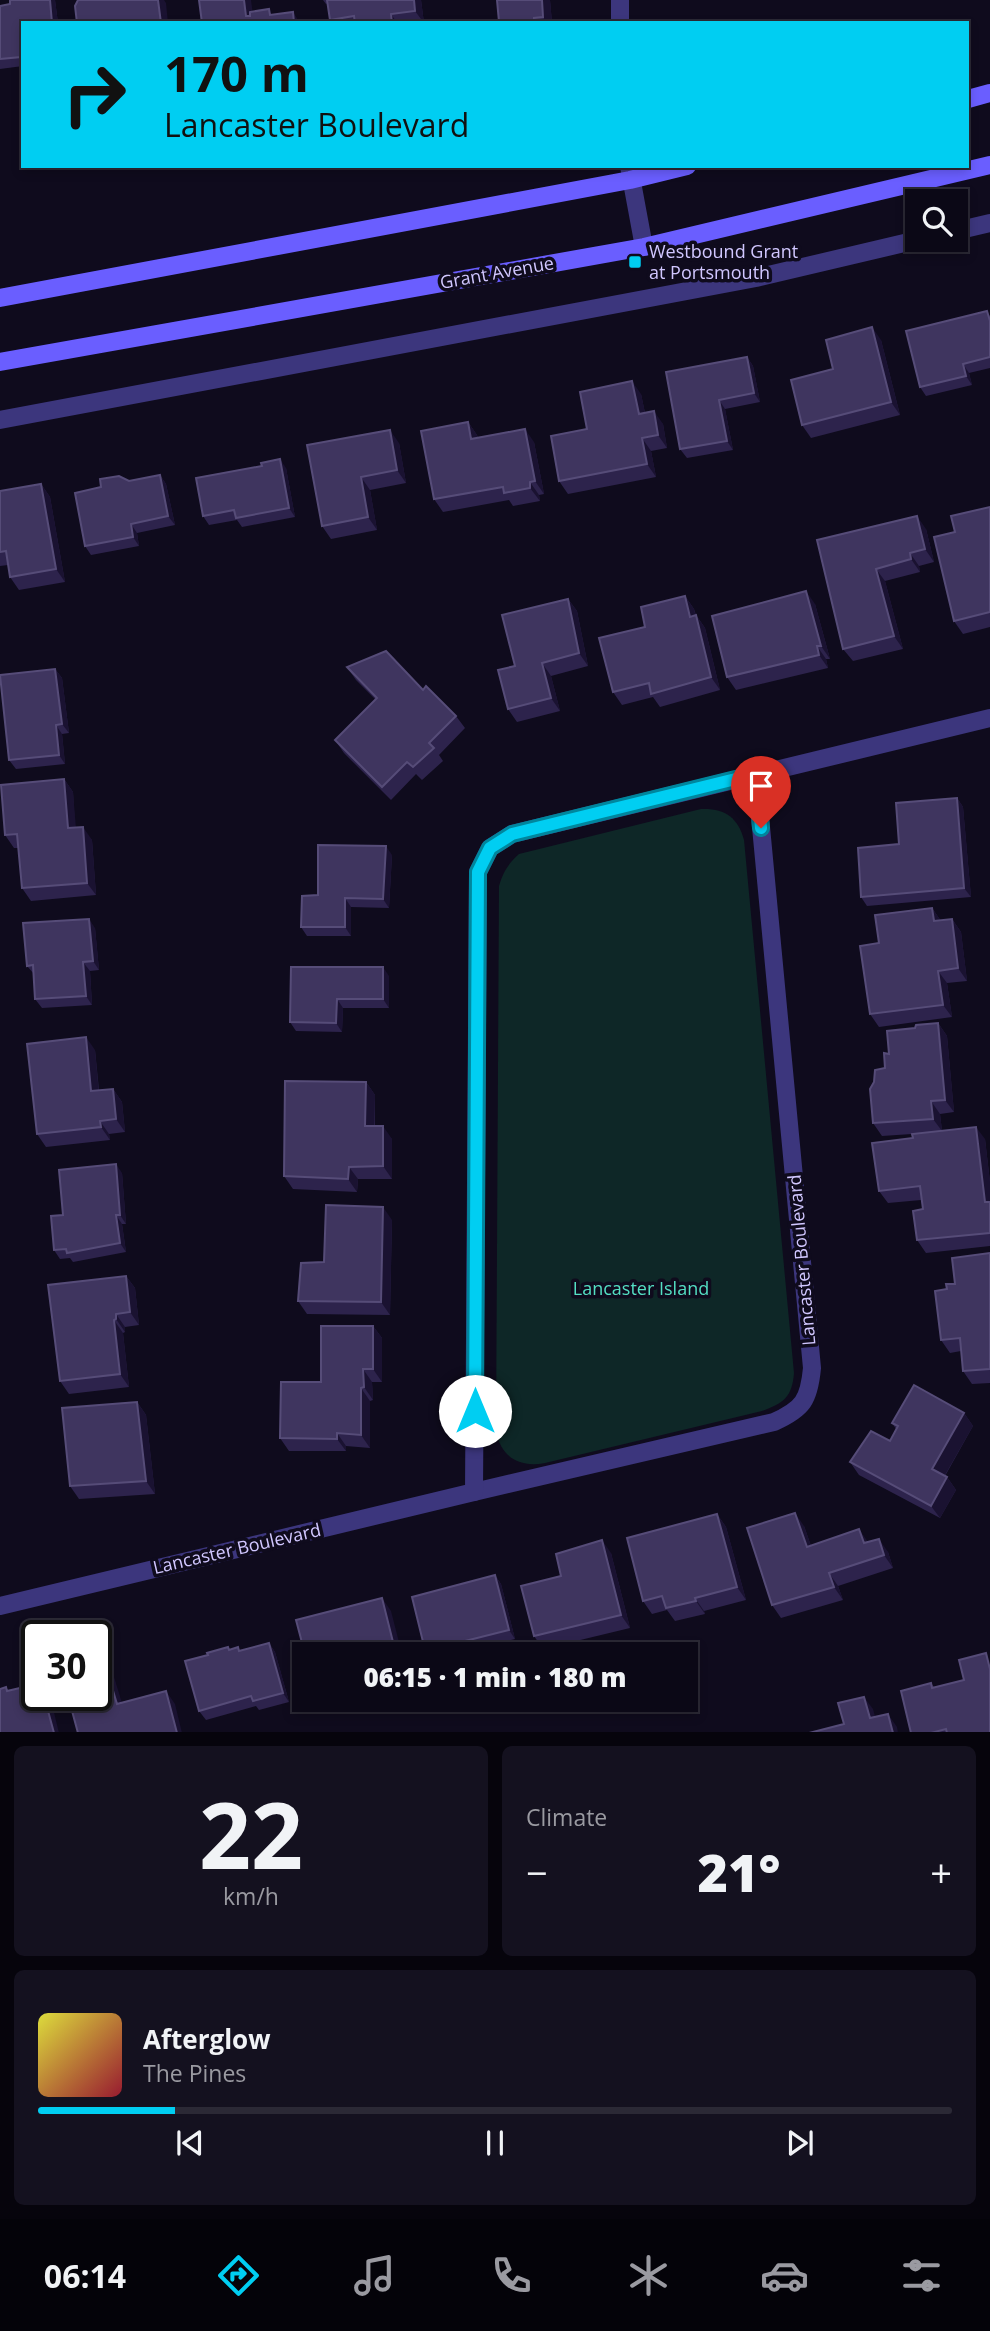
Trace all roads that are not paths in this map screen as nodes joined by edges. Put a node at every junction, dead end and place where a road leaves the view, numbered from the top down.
1 (620, 0) edge
2 (621, 21) edge
3 (990, 93) edge
4 (969, 99) edge
5 (990, 165) edge
6 (670, 168) edge
7 (629, 173) edge
8 (990, 223) edge
9 (968, 228) edge
10 (905, 243) edge
11 (644, 247) junction
12 (0, 298) edge
13 (0, 362) edge
14 (0, 420) edge
15 (990, 718) edge
16 (756, 774) junction
17 (474, 1492) junction
18 (0, 1606) edge

1 - 2 street
3 - 4 main road
5 - 11 main road, Grant Avenue
6 - 7 main road
7 - 11 street
7 - 12 main road
8 - 9 street
10 - 14 street
11 - 13 main road, Grant Avenue
15 - 16 street
16 - 17 street
16 - 17 street, Lancaster Boulevard
17 - 18 street, Lancaster Boulevard

